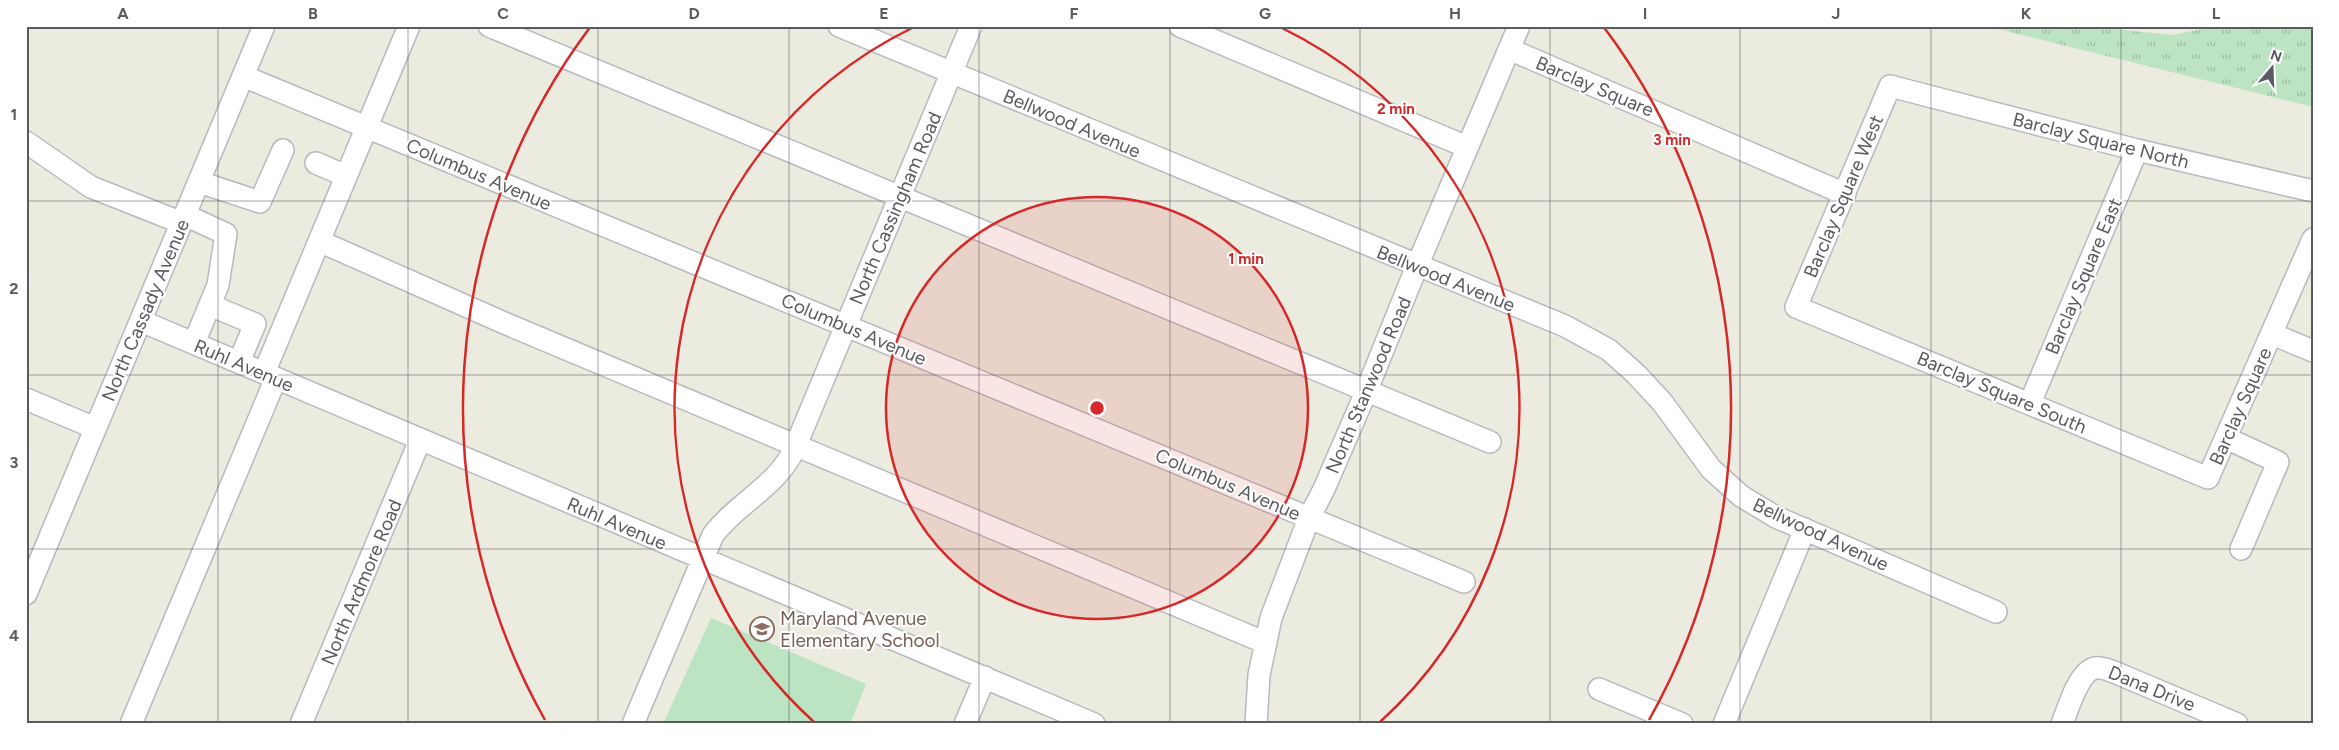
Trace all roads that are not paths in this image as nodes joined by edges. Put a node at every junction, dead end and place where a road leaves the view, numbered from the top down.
1 (264, 26) edge
2 (409, 26) edge
3 (489, 26) edge
4 (839, 26) edge
5 (971, 26) edge
6 (1180, 26) edge
7 (1512, 33) edge
8 (952, 73) junction
9 (243, 76) junction
10 (1890, 86) joint
11 (366, 127) junction
12 (26, 142) edge
13 (1467, 147) junction
14 (283, 150) dead end
15 (2137, 150) junction
16 (316, 163) dead end
17 (346, 176) junction
18 (199, 182) junction
19 (2313, 191) edge
20 (1845, 194) junction
21 (899, 198) junction
22 (184, 219) junction
23 (2313, 239) edge
24 (319, 242) junction
25 (1416, 266) junction
26 (210, 305) junction
27 (1796, 307) joint
28 (141, 321) junction
29 (255, 324) junction
30 (846, 326) junction
31 (2272, 334) junction
32 (280, 335) junction
33 (194, 343) junction
34 (2313, 351) edge
35 (238, 362) junction
36 (270, 376) junction
37 (1367, 390) junction
38 (26, 399) edge
39 (2030, 403) junction
40 (95, 428) junction
41 (2226, 438) junction
42 (420, 440) junction
43 (1490, 442) dead end
44 (797, 445) junction
45 (2208, 478) joint
46 (1309, 518) junction
47 (1805, 530) junction
48 (2241, 549) dead end
49 (702, 558) junction
50 (1464, 582) dead end
51 (26, 594) edge
52 (1996, 612) dead end
53 (1266, 643) junction
54 (985, 677) junction
55 (1599, 689) dead end
56 (2226, 721) edge
57 (131, 724) edge
58 (301, 724) edge
59 (633, 724) edge
60 (965, 724) edge
61 (1094, 724) edge
62 (1256, 724) edge
63 (1682, 724) edge
64 (1724, 724) edge
65 (2062, 724) edge

1 - 9 street, North Cassady Avenue
2 - 11 street
3 - 21 street
4 - 8 street, Bellwood Avenue
5 - 8 street, North Cassingham Road
6 - 13 street
7 - 13 street, North Stanwood Road
7 - 20 street, Barclay Square
8 - 21 street, North Cassingham Road
8 - 25 street, Bellwood Avenue
9 - 11 street, Columbus Avenue
9 - 18 street, North Cassady Avenue
10 - 15 street, Barclay Square North
10 - 20 street, Barclay Square West
11 - 17 street
11 - 30 street, Columbus Avenue
12 - 22 street
13 - 25 street, North Stanwood Road
14 - 18 street
15 - 19 street, Barclay Square North
15 - 39 street, Barclay Square East
16 - 17 street
17 - 24 street
18 - 22 street, North Cassady Avenue
20 - 27 street, Barclay Square West
21 - 30 street, North Cassingham Road
21 - 37 street
22 - 26 street
22 - 28 street, North Cassady Avenue
23 - 31 street, Barclay Square
24 - 32 street
24 - 44 street
25 - 37 street, North Stanwood Road
25 - 47 street, Bellwood Avenue
26 - 29 street
26 - 33 street
27 - 39 street, Barclay Square South
28 - 33 street, Ruhl Avenue
28 - 40 street, North Cassady Avenue
29 - 32 street
29 - 35 street
30 - 44 street, North Cassingham Road
30 - 46 street, Columbus Avenue
31 - 34 street, Barclay Square
31 - 41 street, Barclay Square
32 - 36 street
33 - 35 street, Ruhl Avenue
35 - 36 street, Ruhl Avenue
36 - 42 street, Ruhl Avenue
36 - 57 street
37 - 43 street
37 - 46 street, North Stanwood Road
38 - 40 street
39 - 45 street, Barclay Square South
40 - 51 street, North Cassady Avenue
41 - 45 street, Barclay Square
41 - 48 street
42 - 49 street, Ruhl Avenue
42 - 58 street, North Ardmore Road
44 - 49 street, North Cassingham Road
44 - 53 street
46 - 50 street, Columbus Avenue
46 - 53 street, North Stanwood Road
47 - 52 street, Bellwood Avenue
47 - 64 street
49 - 54 street, Ruhl Avenue
49 - 59 street, North Cassingham Road
53 - 62 street, North Stanwood Road
54 - 60 street
54 - 61 street, Ruhl Avenue
55 - 63 street
56 - 65 street, Dana Drive

